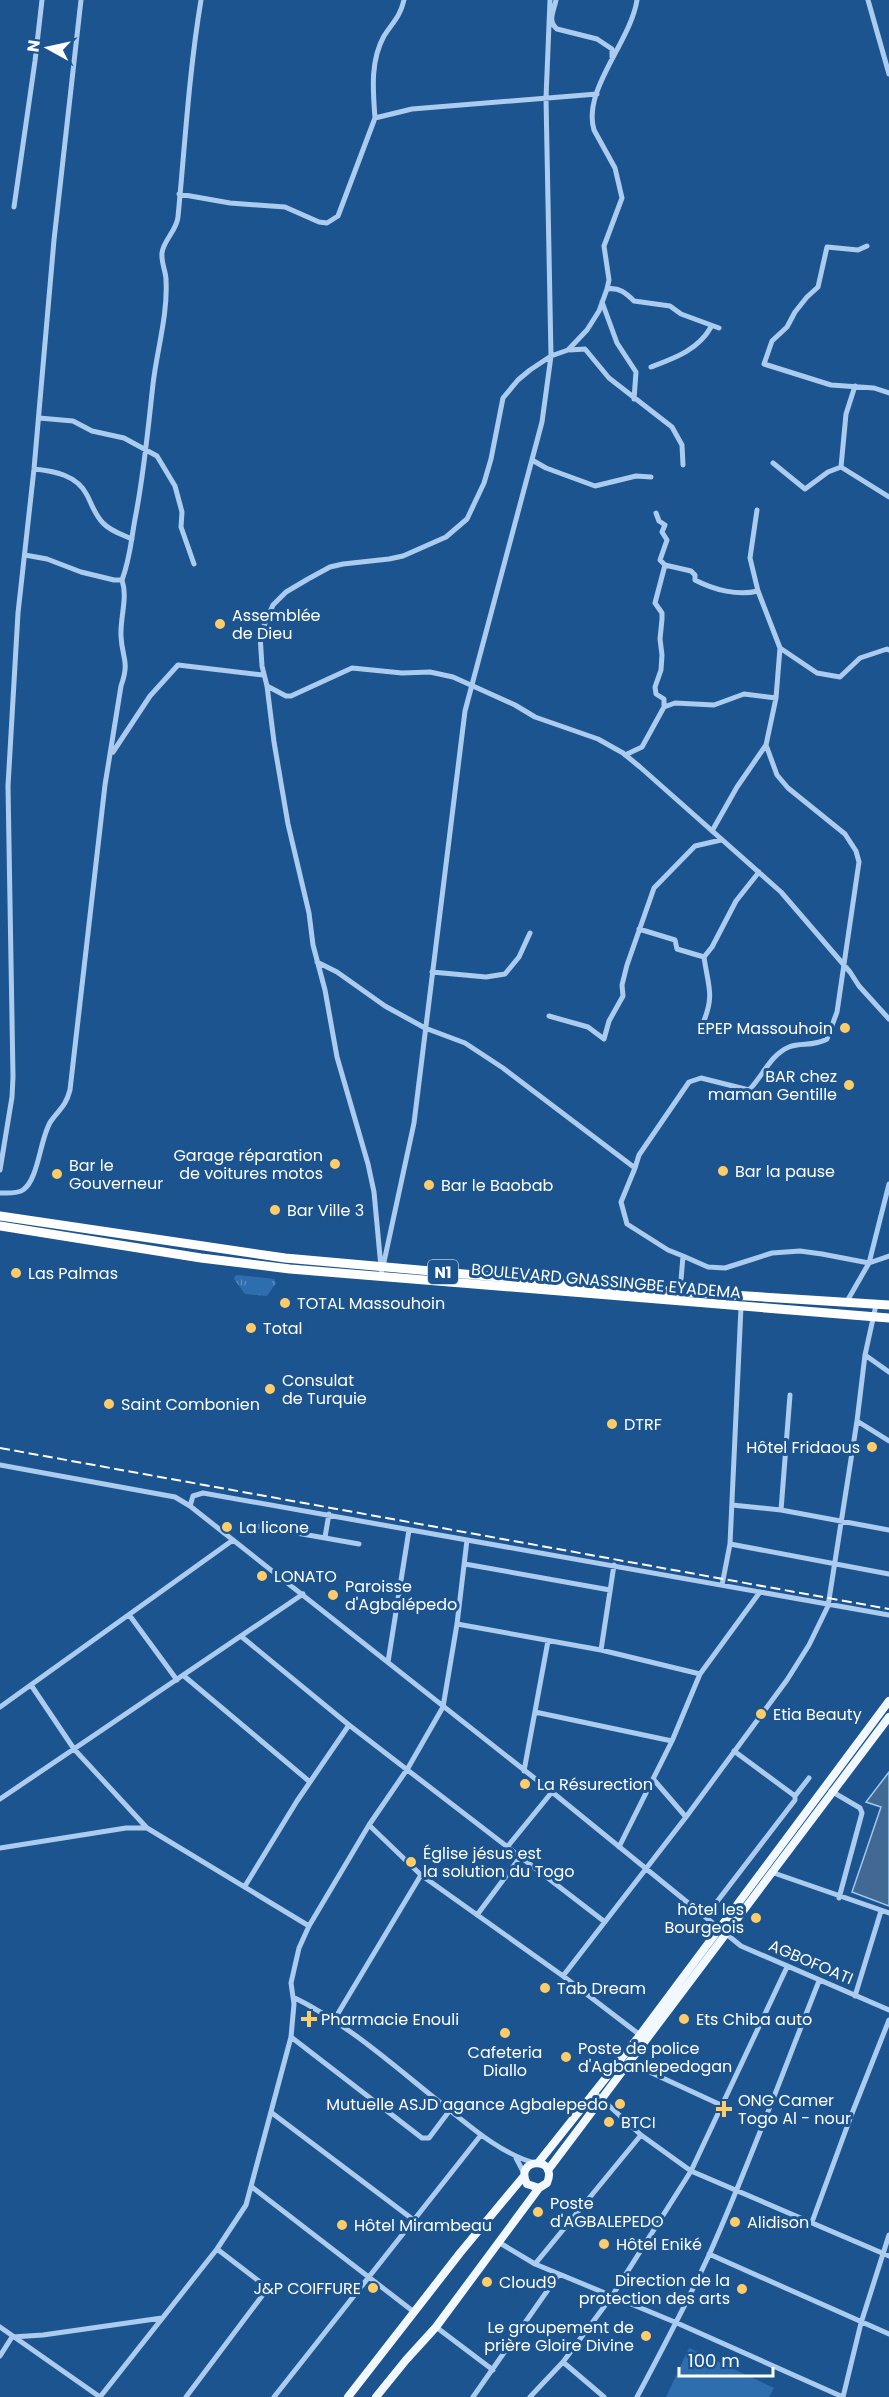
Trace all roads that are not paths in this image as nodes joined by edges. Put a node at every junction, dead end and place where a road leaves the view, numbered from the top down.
1 (42, 0) edge
2 (81, 0) edge
3 (201, 0) edge
4 (404, 0) edge
5 (550, 0) edge
6 (556, 0) edge
7 (637, 0) edge
8 (868, 0) edge
9 (612, 58) junction
10 (889, 74) edge
11 (597, 94) junction
12 (546, 98) junction
13 (375, 118) junction
14 (179, 194) junction
15 (14, 207) dead end
16 (867, 246) dead end
17 (607, 289) junction
18 (602, 302) junction
19 (711, 327) junction
20 (719, 328) dead end
21 (568, 350) junction
22 (551, 356) junction
23 (651, 367) dead end
24 (855, 386) junction
25 (889, 393) edge
26 (634, 399) junction
27 (39, 418) junction
28 (146, 449) junction
29 (532, 460) junction
30 (773, 463) dead end
31 (683, 465) dead end
32 (842, 467) junction
33 (34, 469) junction
34 (651, 477) dead end
35 (889, 497) edge
36 (757, 510) dead end
37 (656, 513) dead end
38 (132, 539) junction
39 (25, 555) junction
40 (194, 564) dead end
41 (665, 565) junction
42 (122, 580) junction
43 (758, 591) junction
44 (780, 648) junction
45 (889, 650) edge
46 (263, 675) junction
47 (267, 686) junction
48 (474, 687) junction
49 (776, 698) junction
50 (664, 707) junction
51 (766, 745) junction
52 (625, 755) junction
53 (110, 756) junction
54 (712, 831) junction
55 (721, 840) junction
56 (759, 872) junction
57 (639, 929) junction
58 (530, 933) dead end
59 (704, 957) junction
60 (317, 962) junction
61 (844, 965) junction
62 (432, 972) junction
63 (888, 1014) edge
64 (549, 1016) dead end
65 (703, 1023) dead end
66 (425, 1028) junction
67 (635, 1168) junction
68 (0, 1170) edge
69 (889, 1184) edge
70 (0, 1193) edge
71 (0, 1216) edge
72 (0, 1226) edge
73 (683, 1256) junction
74 (889, 1256) edge
75 (869, 1263) junction
76 (382, 1273) junction
77 (679, 1298) junction
78 (846, 1303) junction
79 (876, 1305) junction
80 (889, 1305) edge
81 (741, 1307) junction
82 (875, 1317) junction
83 (889, 1318) edge
84 (865, 1355) junction
85 (889, 1372) edge
86 (790, 1395) dead end
87 (857, 1421) junction
88 (889, 1441) edge
89 (0, 1465) edge
90 (732, 1505) junction
91 (190, 1506) junction
92 (781, 1510) junction
93 (329, 1514) junction
94 (840, 1520) junction
95 (257, 1526) dead end
96 (409, 1530) junction
97 (889, 1530) edge
98 (325, 1537) junction
99 (233, 1540) junction
100 (467, 1540) junction
101 (359, 1544) dead end
102 (730, 1544) junction
103 (465, 1564) junction
104 (834, 1564) junction
105 (614, 1565) junction
106 (889, 1574) edge
107 (722, 1585) junction
108 (610, 1590) junction
109 (760, 1592) junction
110 (303, 1594) junction
111 (828, 1606) junction
112 (889, 1615) edge
113 (130, 1616) junction
114 (457, 1624) junction
115 (242, 1637) junction
116 (548, 1641) junction
117 (601, 1650) junction
118 (388, 1662) junction
119 (700, 1674) junction
120 (184, 1676) junction
121 (177, 1680) junction
122 (31, 1685) junction
123 (889, 1701) edge
124 (0, 1707) edge
125 (443, 1707) junction
126 (535, 1712) junction
127 (889, 1717) edge
128 (349, 1725) junction
129 (672, 1741) junction
130 (74, 1749) junction
131 (734, 1751) junction
132 (408, 1768) junction
133 (524, 1771) junction
134 (809, 1778) dead end
135 (654, 1780) junction
136 (310, 1782) junction
137 (829, 1790) junction
138 (552, 1792) junction
139 (795, 1796) junction
140 (0, 1799) edge
141 (686, 1817) junction
142 (369, 1825) junction
143 (147, 1828) junction
144 (508, 1846) junction
145 (619, 1847) junction
146 (0, 1848) edge
147 (521, 1856) junction
148 (647, 1869) junction
149 (771, 1872) junction
150 (421, 1875) junction
151 (245, 1886) junction
152 (840, 1898) junction
153 (881, 1911) junction
154 (889, 1914) edge
155 (477, 1915) junction
156 (706, 1916) junction
157 (605, 1922) junction
158 (309, 1926) junction
159 (723, 1930) junction
160 (787, 1967) junction
161 (563, 1976) junction
162 (819, 1981) junction
163 (855, 1996) junction
164 (293, 1997) junction
165 (889, 2010) edge
166 (334, 2020) junction
167 (889, 2020) edge
168 (639, 2035) junction
169 (291, 2037) junction
170 (621, 2058) junction
171 (630, 2063) junction
172 (594, 2092) junction
173 (601, 2099) junction
174 (721, 2105) junction
175 (450, 2110) junction
176 (272, 2113) junction
177 (481, 2135) junction
178 (641, 2135) junction
179 (516, 2158) junction
180 (536, 2163) junction
181 (548, 2170) junction
182 (691, 2171) junction
183 (524, 2174) junction
184 (252, 2187) junction
185 (539, 2187) junction
186 (737, 2189) junction
187 (416, 2221) junction
188 (812, 2222) junction
189 (889, 2235) edge
190 (500, 2243) junction
191 (217, 2249) junction
192 (882, 2252) junction
193 (709, 2254) junction
194 (889, 2256) edge
195 (536, 2264) junction
196 (560, 2274) junction
197 (369, 2276) junction
198 (612, 2296) junction
199 (414, 2312) junction
200 (162, 2318) junction
201 (677, 2323) junction
202 (861, 2323) junction
203 (0, 2327) edge
204 (436, 2327) junction
205 (889, 2334) edge
206 (12, 2337) junction
207 (0, 2356) edge
208 (563, 2362) junction
209 (493, 2370) junction
210 (100, 2397) edge
211 (186, 2397) edge
212 (274, 2397) edge
213 (348, 2397) edge
214 (376, 2397) edge
215 (473, 2397) edge
216 (530, 2397) edge
217 (604, 2397) edge
218 (637, 2397) edge
219 (843, 2397) edge

1 - 15 street
2 - 27 street
3 - 14 street
4 - 13 street
5 - 12 street
6 - 9 street
7 - 9 street
8 - 10 street
9 - 11 street
11 - 12 street
11 - 17 street
12 - 13 street
12 - 22 street
13 - 14 street
14 - 28 street
16 - 24 street
17 - 18 street
17 - 19 street
18 - 21 street
18 - 26 street
19 - 20 street
19 - 23 street
21 - 22 street
21 - 26 street
22 - 29 street
22 - 46 street
24 - 25 street
24 - 32 street
26 - 31 street
27 - 28 street
27 - 33 street
28 - 38 street
28 - 40 street
29 - 34 street
29 - 48 street
30 - 32 street
32 - 35 street
33 - 38 street
33 - 39 street
36 - 43 street
37 - 41 street
38 - 42 street
39 - 42 street
39 - 68 street
41 - 43 street
41 - 50 street
42 - 53 street
43 - 44 street
44 - 45 street
44 - 49 street
46 - 47 street
46 - 53 street
47 - 48 street
47 - 60 street
48 - 52 street
48 - 62 street
49 - 50 street
49 - 51 street
50 - 52 street
51 - 54 street
51 - 61 street
52 - 54 street
53 - 70 street
54 - 55 street
55 - 56 street
55 - 57 street
56 - 59 street
56 - 61 street
57 - 59 street
57 - 64 street
58 - 62 street
59 - 65 street
60 - 66 street
60 - 76 street
61 - 63 street
61 - 67 street
62 - 66 street
66 - 67 street
66 - 76 street
67 - 73 street
69 - 75 street
71 - 76 highway, BOULEVARD GNASSINGBE EYADEMA / N1
72 - 76 highway, BOULEVARD GNASSINGBE EYADEMA / N1
73 - 75 street
73 - 77 street
74 - 75 street
75 - 78 street
76 - 77 highway, BOULEVARD GNASSINGBE EYADEMA / N1
77 - 78 highway, BOULEVARD GNASSINGBE EYADEMA / N1
77 - 81 highway, BOULEVARD GNASSINGBE EYADEMA / N1
78 - 79 highway, BOULEVARD GNASSINGBE EYADEMA / N1
79 - 80 highway, BOULEVARD GNASSINGBE EYADEMA / N1
79 - 82 street
81 - 82 highway, BOULEVARD GNASSINGBE EYADEMA / N1
81 - 90 street
82 - 83 highway, BOULEVARD GNASSINGBE EYADEMA / N1
82 - 84 street
84 - 85 street
84 - 87 street
86 - 92 street
87 - 88 street
87 - 94 street
89 - 91 street, AGBOFOATI
90 - 92 street
90 - 102 street
91 - 93 street
91 - 99 street, AGBOFOATI
92 - 94 street
93 - 96 street
93 - 98 street
94 - 97 street
94 - 104 street
95 - 98 street
96 - 100 street
96 - 118 street
98 - 101 street
99 - 110 street, AGBOFOATI
99 - 113 street
100 - 103 street
100 - 105 street
102 - 104 street
102 - 107 street
103 - 108 street
103 - 114 street
104 - 106 street
104 - 111 street
105 - 107 street
105 - 108 street
107 - 109 street
108 - 117 street
109 - 111 street
109 - 119 street
110 - 115 street
110 - 118 street, AGBOFOATI
111 - 112 street
111 - 131 street
113 - 121 street
113 - 122 street
114 - 116 street
114 - 125 street
115 - 120 street
115 - 128 street
116 - 117 street
116 - 126 street
117 - 119 street
118 - 125 street, AGBOFOATI
119 - 129 street
120 - 121 street
120 - 136 street
121 - 130 street
122 - 124 street
122 - 130 street
123 - 137 main road
125 - 132 street
125 - 133 street, AGBOFOATI
126 - 129 street
126 - 133 street
127 - 137 main road
128 - 132 street
128 - 136 street
129 - 135 street
130 - 140 street
130 - 143 street
131 - 139 street
131 - 141 street
132 - 142 street
132 - 144 street
133 - 138 street, AGBOFOATI
134 - 139 street
135 - 141 street
135 - 145 street
136 - 151 street
137 - 149 main road
137 - 152 street
137 - 159 main road
138 - 144 street
138 - 145 street, AGBOFOATI
139 - 156 street
141 - 148 street
142 - 150 street
142 - 158 street
143 - 146 street
143 - 151 street
144 - 147 street
145 - 148 street, AGBOFOATI
147 - 155 street
147 - 157 street
148 - 156 street, AGBOFOATI
148 - 157 street
149 - 152 street
149 - 159 main road
150 - 155 street
150 - 166 street
151 - 158 street
152 - 153 street
153 - 154 street
153 - 163 street
155 - 161 street
156 - 159 street, AGBOFOATI
157 - 161 street
158 - 164 street
159 - 160 street, AGBOFOATI
159 - 168 main road
159 - 171 main road
160 - 162 street, AGBOFOATI
160 - 174 street
161 - 168 street
162 - 163 street, AGBOFOATI
162 - 186 street
163 - 165 street, AGBOFOATI
164 - 166 street
164 - 169 street
166 - 175 street
167 - 188 street
168 - 170 main road
169 - 175 street
169 - 176 street
170 - 171 street
170 - 172 main road
171 - 173 main road
171 - 174 street
172 - 173 street
172 - 180 main road
173 - 178 street
173 - 181 main road
174 - 182 street
175 - 177 street
176 - 184 street
176 - 187 street
177 - 179 street
177 - 187 street
178 - 182 street
178 - 195 street
179 - 180 street
179 - 183 street
180 - 181 main road
180 - 183 main road
181 - 185 main road
182 - 186 street
182 - 198 street
183 - 185 main road
183 - 199 main road
184 - 191 street
184 - 197 street
185 - 190 main road
186 - 188 street
186 - 193 street
187 - 197 street
188 - 192 street
189 - 192 street
190 - 195 street
190 - 204 main road
191 - 200 street
191 - 211 street
192 - 194 street
192 - 202 street
193 - 201 street
193 - 202 street
195 - 196 street
196 - 198 street
196 - 209 street
197 - 199 street
197 - 212 street
198 - 201 street
198 - 208 street
199 - 213 main road
200 - 206 street
200 - 210 street
201 - 218 street
201 - 219 street
202 - 205 street
202 - 219 street
203 - 206 street
204 - 209 street
204 - 214 main road
206 - 207 street
206 - 210 street
208 - 216 street
208 - 217 street
209 - 215 street

